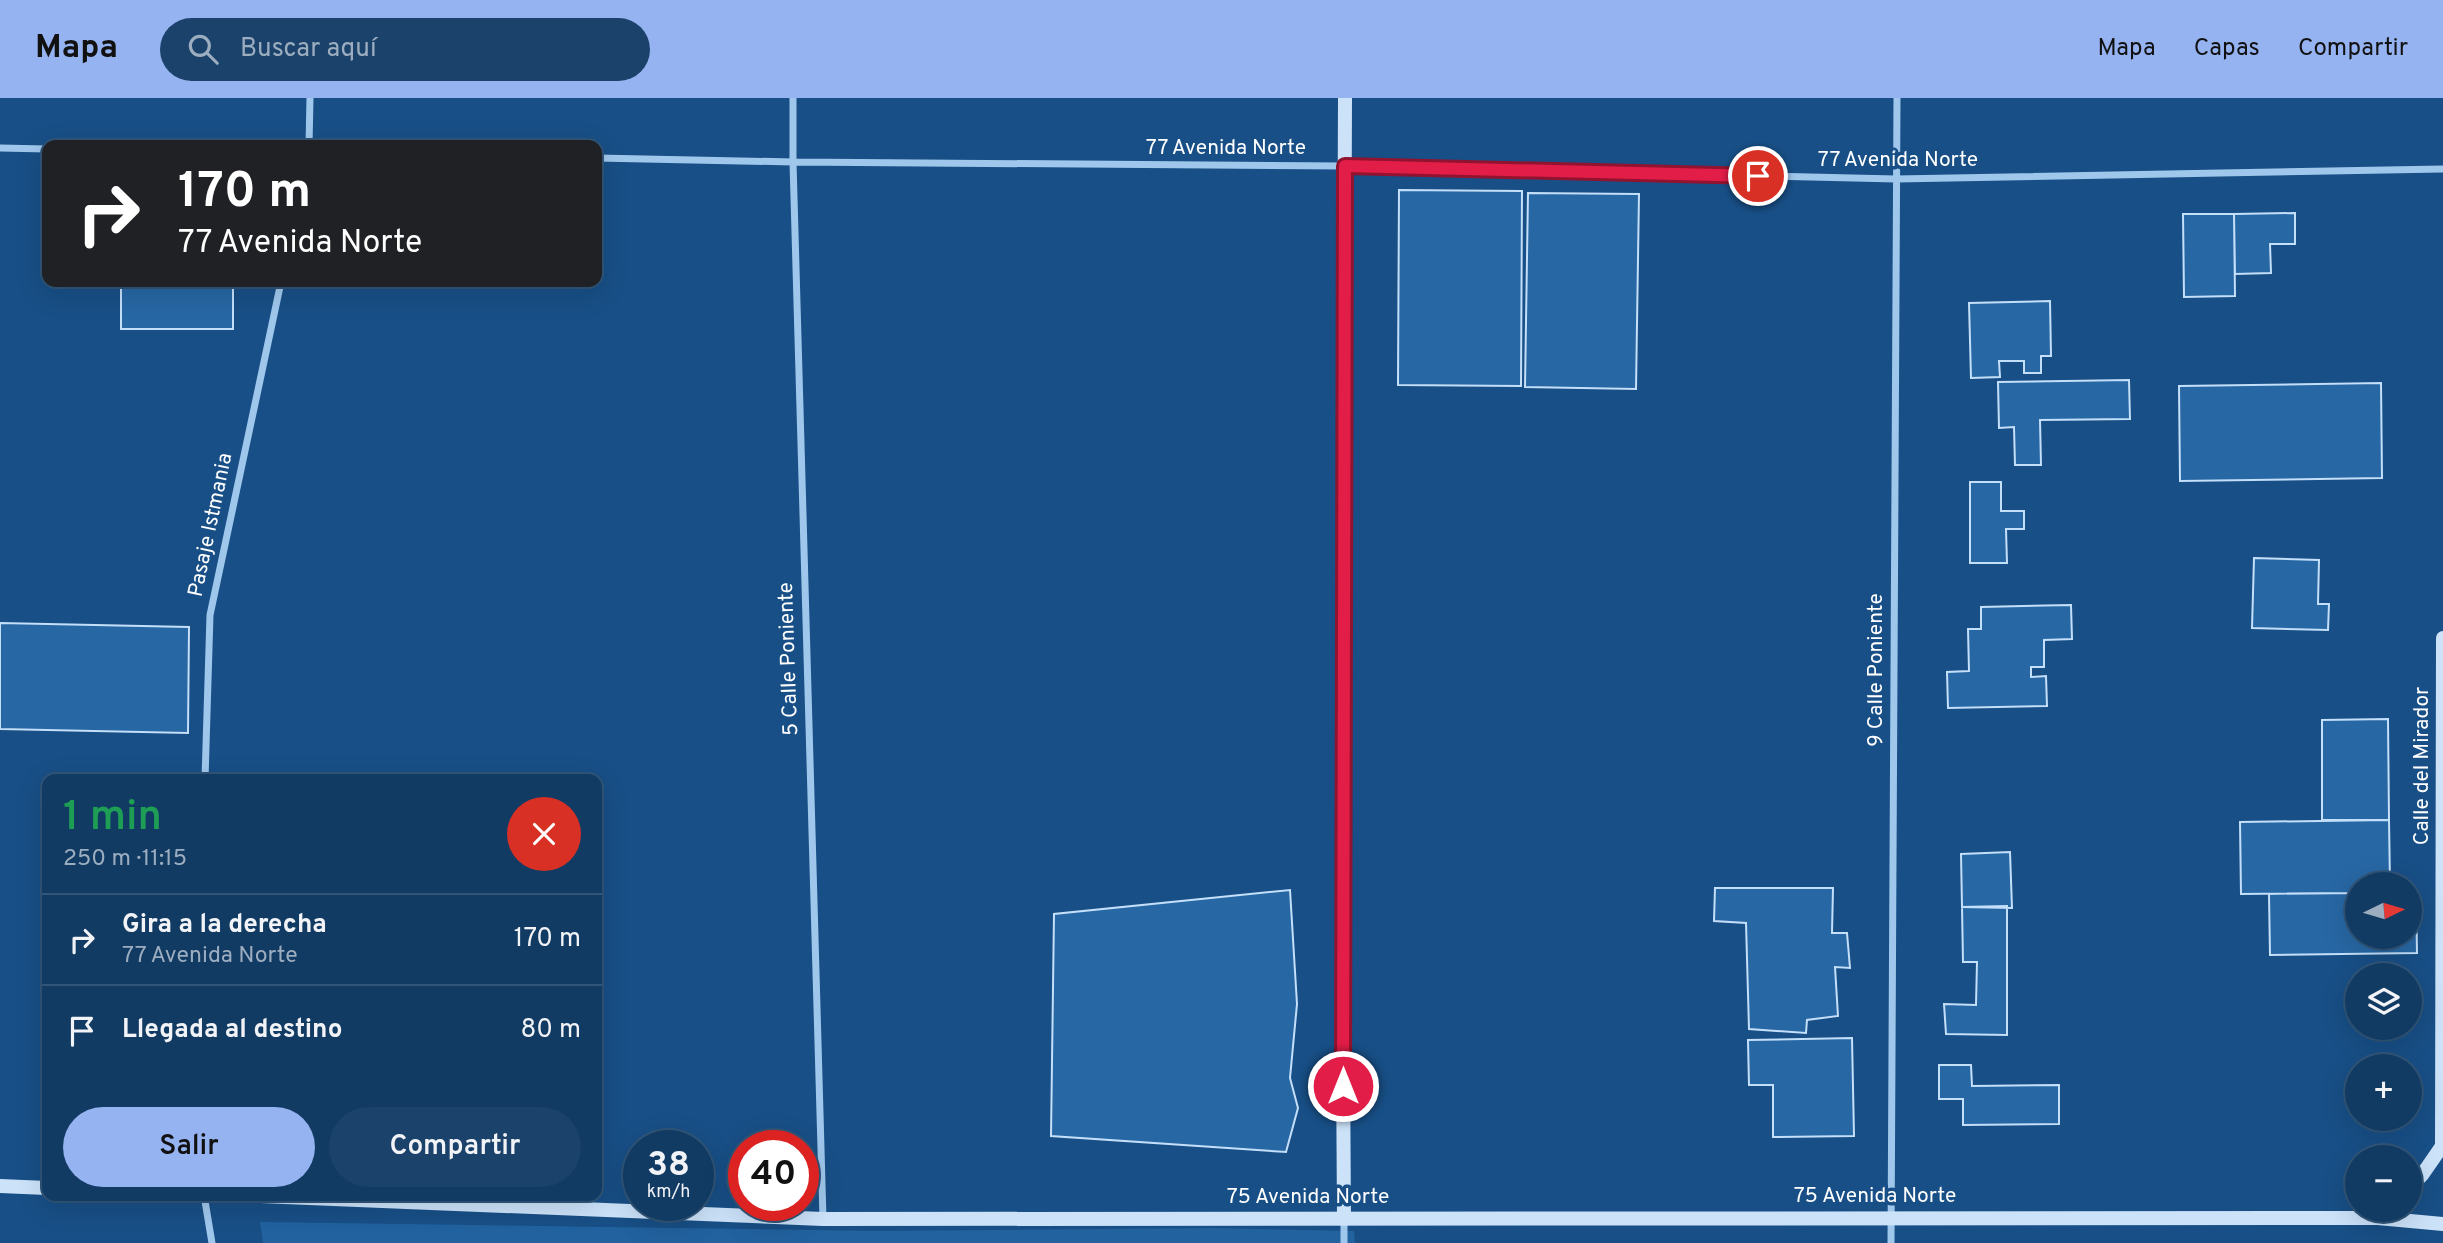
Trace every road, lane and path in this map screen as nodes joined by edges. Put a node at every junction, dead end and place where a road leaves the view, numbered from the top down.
1 (310, 98) edge
2 (793, 98) edge
3 (1345, 98) edge
4 (1897, 98) edge
5 (309, 140) edge
6 (0, 148) edge
7 (42, 149) edge
8 (602, 158) edge
9 (793, 162) junction
10 (1345, 166) junction
11 (2443, 169) edge
12 (1896, 179) junction
13 (280, 287) edge
14 (2443, 638) edge
15 (205, 774) edge
16 (2442, 1147) edge
17 (2422, 1174) edge
18 (0, 1186) edge
19 (42, 1188) edge
20 (205, 1201) edge
21 (384, 1201) edge
22 (2345, 1214) edge
23 (1891, 1217) junction
24 (823, 1219) junction
25 (1344, 1219) junction
26 (2422, 1221) edge
27 (2443, 1224) edge
28 (212, 1243) edge
29 (1344, 1243) edge
30 (1891, 1243) edge

1 - 5 street
2 - 9 street, 5 Calle Poniente
3 - 10 main road
4 - 12 street, 9 Calle Poniente
6 - 7 street
8 - 9 street, 77 Avenida Norte
9 - 10 street, 77 Avenida Norte
9 - 24 street, 5 Calle Poniente
10 - 12 street, 77 Avenida Norte
10 - 25 main road
11 - 12 street, 77 Avenida Norte
12 - 23 street, 9 Calle Poniente
13 - 15 street, Pasaje Istmania
14 - 16 main road, Calle del Mirador
16 - 17 main road
18 - 19 main road
20 - 28 street
21 - 24 main road, 75 Avenida Norte
22 - 23 main road, 75 Avenida Norte
23 - 25 main road, 75 Avenida Norte
23 - 30 street, 9 Calle Poniente
24 - 25 main road, 75 Avenida Norte
25 - 29 street
26 - 27 main road, 75 Avenida Norte

